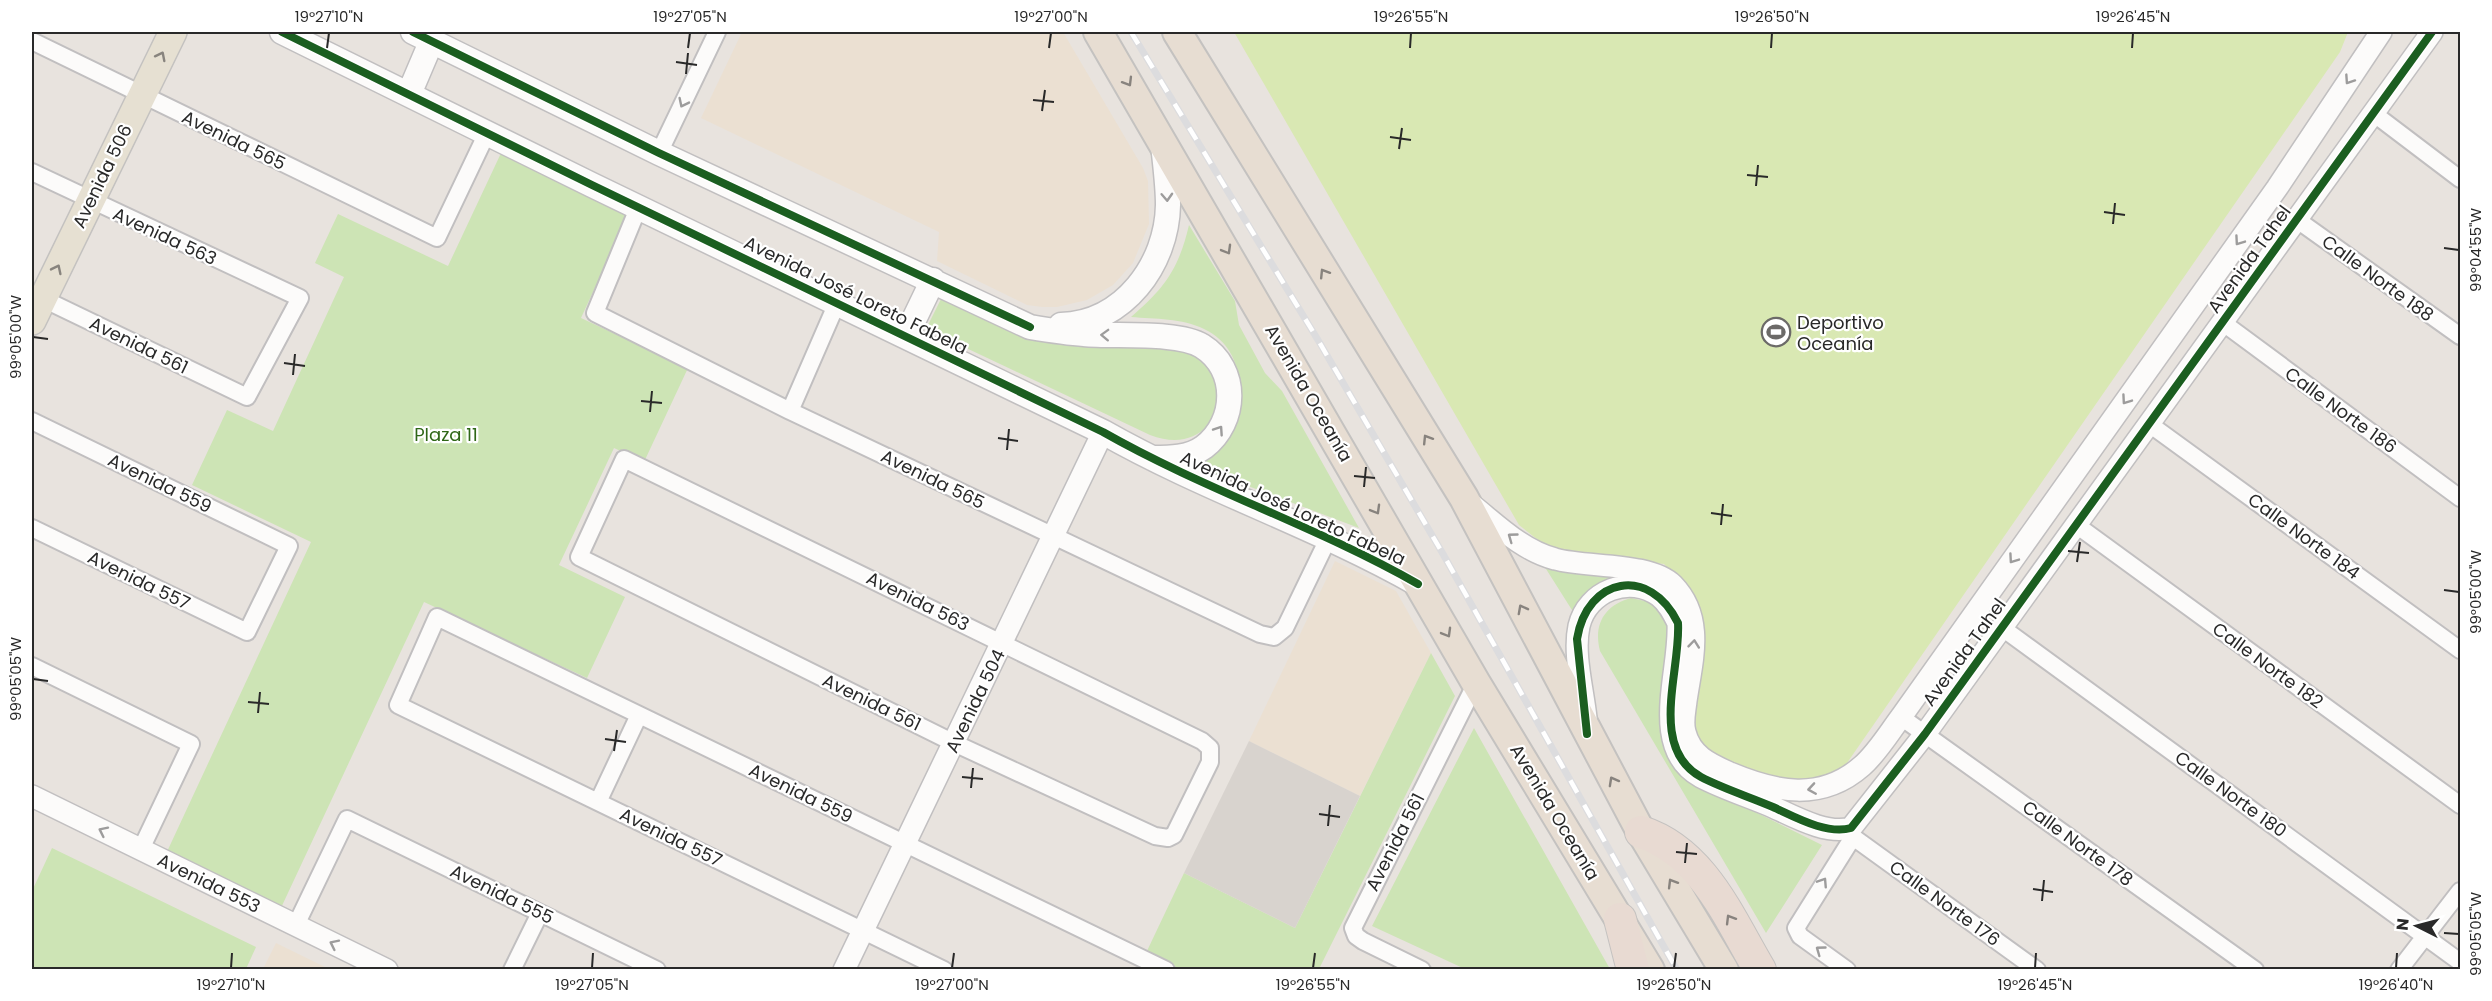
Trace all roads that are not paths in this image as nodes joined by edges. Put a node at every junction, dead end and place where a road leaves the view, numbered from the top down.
1 (173, 32) edge
2 (282, 32) edge
3 (717, 32) edge
4 (1098, 32) edge
5 (1177, 32) edge
6 (2381, 32) edge
7 (2427, 34) edge
8 (423, 36) edge
9 (32, 41) edge
10 (409, 94) junction
11 (141, 95) junction
12 (2373, 113) junction
13 (487, 132) junction
14 (1163, 139) junction
15 (659, 153) junction
16 (32, 172) edge
17 (2460, 179) edge
18 (90, 201) junction
19 (639, 206) junction
20 (2296, 219) junction
21 (933, 280) junction
22 (837, 303) junction
23 (35, 304) edge
24 (2222, 322) junction
25 (1030, 327) junction
26 (906, 336) junction
27 (2460, 336) edge
28 (247, 397) joint
29 (790, 411) junction
30 (32, 421) edge
31 (2148, 423) junction
32 (1103, 432) junction
33 (1149, 458) junction
34 (624, 459) joint
35 (1464, 498) junction
36 (2460, 498) edge
37 (2075, 524) junction
38 (32, 528) edge
39 (1054, 537) junction
40 (1329, 537) junction
41 (1418, 584) junction
42 (437, 617) joint
43 (2001, 627) junction
44 (247, 632) joint
45 (1004, 643) junction
46 (2460, 650) edge
47 (32, 666) edge
48 (1476, 683) junction
49 (639, 715) junction
50 (1901, 717) junction
51 (1587, 734) junction
52 (1925, 734) junction
53 (954, 743) junction
54 (32, 796) edge
55 (598, 802) junction
56 (2460, 806) edge
57 (1641, 832) junction
58 (1852, 832) junction
59 (1168, 838) joint
60 (906, 844) junction
61 (141, 849) junction
62 (2460, 891) edge
63 (540, 913) junction
64 (1620, 919) junction
65 (296, 925) junction
66 (863, 930) junction
67 (2425, 937) junction
68 (2460, 962) edge
69 (387, 969) edge
70 (512, 969) edge
71 (657, 969) edge
72 (844, 969) edge
73 (944, 969) edge
74 (1166, 969) edge
75 (1422, 969) edge
76 (1633, 969) edge
77 (1650, 969) edge
78 (1724, 969) edge
79 (1760, 969) edge
80 (1847, 969) edge
81 (2037, 969) edge
82 (2255, 969) edge
83 (2399, 969) edge

11 -> 1 main road, Avenida 506
2 - 10 main road, Avenida José Loreto Fabela
3 -> 15 street
4 -> 14 highway, Avenida Oceanía
35 -> 5 highway
6 -> 50 street, Avenida Tahel
7 - 12 street, Avenida Tahel
8 - 10 main road
8 - 15 main road
9 - 11 street, Avenida 565
10 - 13 main road, Avenida José Loreto Fabela
11 - 13 street, Avenida 565
11 - 18 main road, Avenida 506
12 - 17 street
12 - 20 street, Avenida Tahel
13 - 19 main road, Avenida José Loreto Fabela
14 -> 25 main road
14 -> 41 highway, Avenida Oceanía
15 - 21 main road
16 - 18 street, Avenida 563
23 -> 18 main road, Avenida 506
18 - 28 street, Avenida 563
19 - 22 main road, Avenida José Loreto Fabela
19 - 29 street, Avenida 565
20 - 24 street, Avenida Tahel
20 - 27 street, Calle Norte 188
21 - 25 main road
21 - 26 main road
22 - 26 main road, Avenida José Loreto Fabela
22 - 29 street
23 - 28 street, Avenida 561
24 - 31 street, Avenida Tahel
24 - 36 street, Calle Norte 186
33 -> 25 main road
26 - 32 main road, Avenida José Loreto Fabela
29 - 39 street, Avenida 565
30 - 44 street, Avenida 559
31 - 37 street, Avenida Tahel
31 - 46 street, Calle Norte 184
32 - 33 main road, Avenida José Loreto Fabela
32 - 39 street, Avenida 504
33 - 40 main road, Avenida José Loreto Fabela
34 - 45 street, Avenida 563
34 - 53 street, Avenida 561
50 -> 35 street, Avenida Tahel
51 -> 35 highway
37 - 43 street, Avenida Tahel
37 - 56 street, Calle Norte 182
38 - 44 street, Avenida 557
39 - 40 street, Avenida 565
39 - 45 street, Avenida 504
40 - 41 main road, Avenida José Loreto Fabela
41 -> 48 highway, Avenida Oceanía
42 - 49 street, Avenida 559
42 - 55 street, Avenida 557
43 - 52 street, Avenida Tahel
43 - 67 street, Calle Norte 180
45 - 53 street, Avenida 504
45 - 59 street, Avenida 563
47 - 61 street
48 - 64 highway, Avenida Oceanía
48 - 75 street, Avenida 561
49 - 55 street
49 - 60 street, Avenida 559
50 - 52 street, Calle Norte 178
57 -> 51 highway
51 - 58 street
52 - 58 street, Avenida Tahel
52 - 82 street, Calle Norte 178
53 - 59 street, Avenida 561
53 - 60 street, Avenida 504
61 -> 54 street, Avenida 553
55 - 66 street, Avenida 557
78 -> 57 highway
79 -> 57 highway
80 -> 58 street, Avenida Tahel
58 - 81 street, Calle Norte 176
60 - 66 street, Avenida 504
60 - 74 street, Avenida 559
61 - 65 street, Avenida 553
62 - 67 street
63 - 65 street, Avenida 555
63 - 70 street
63 - 71 street, Avenida 555
64 - 76 highway
64 - 77 highway, Avenida Oceanía
69 -> 65 street, Avenida 553
66 - 72 street, Avenida 504
66 - 73 street, Avenida 557
67 - 68 street, Calle Norte 180
67 - 83 street

